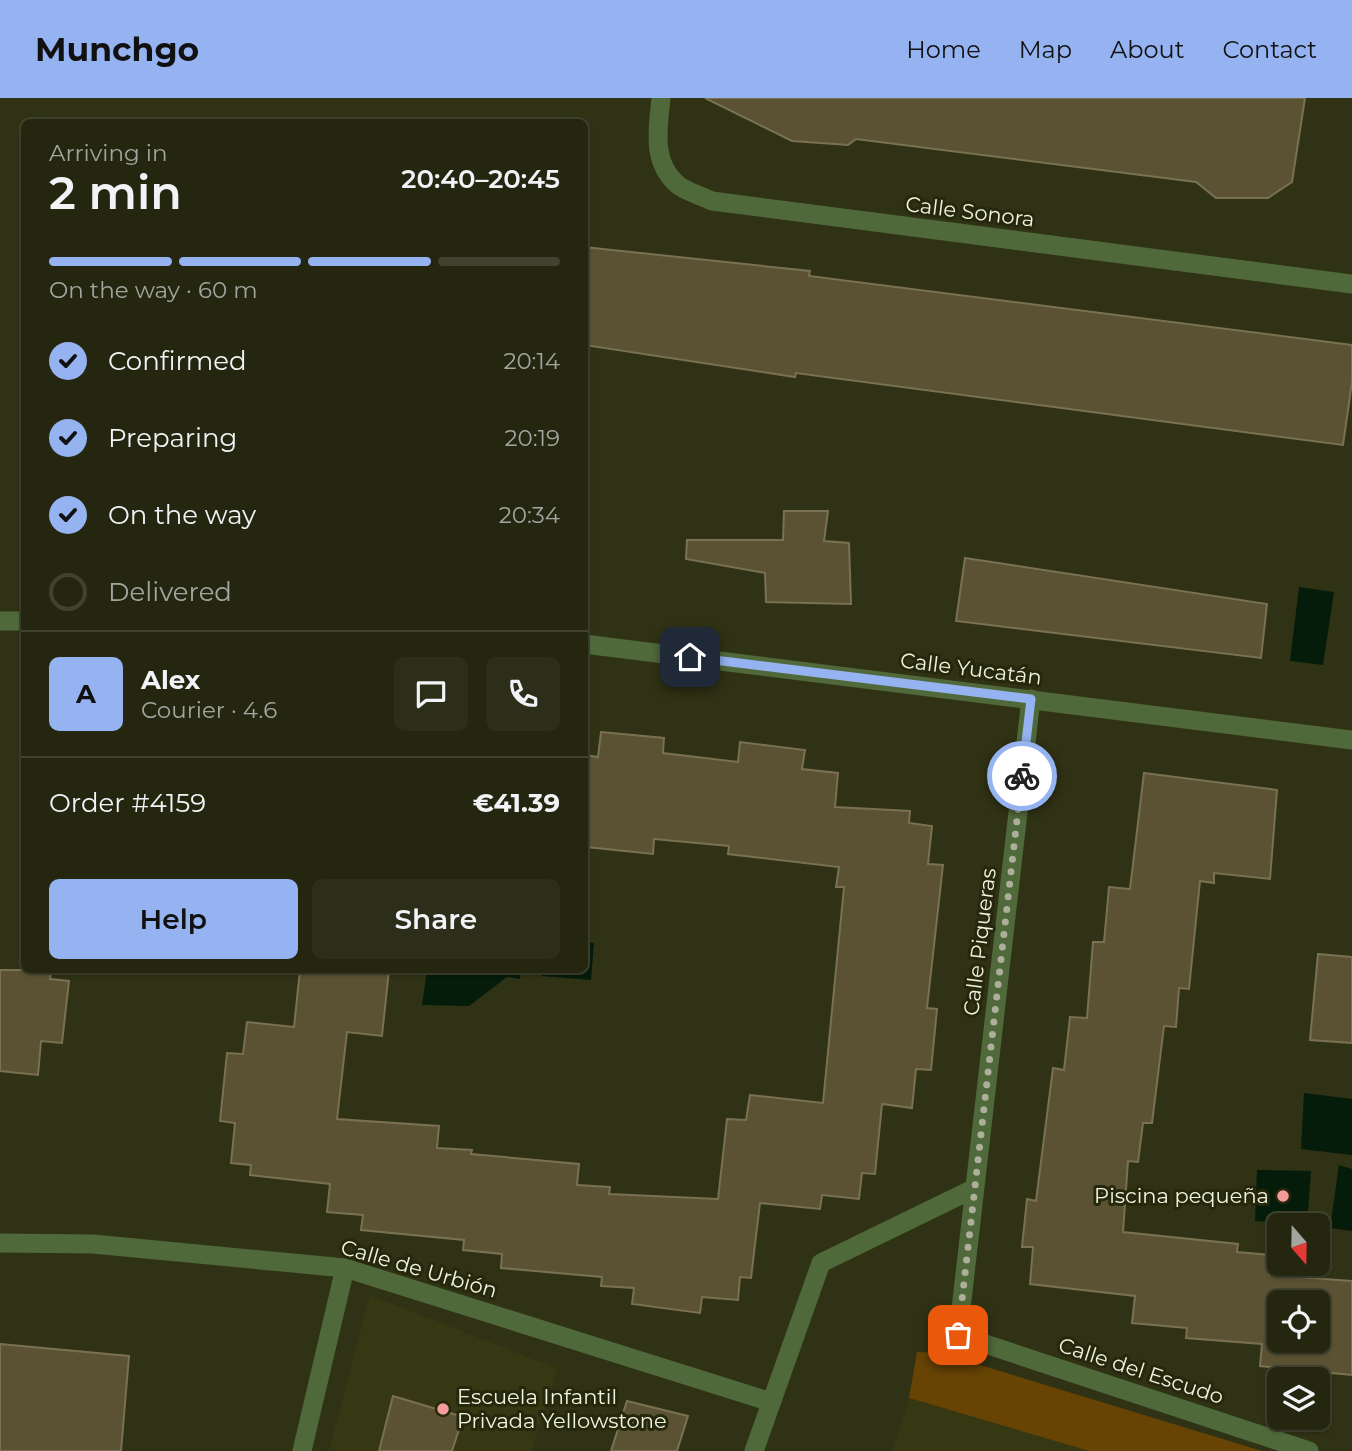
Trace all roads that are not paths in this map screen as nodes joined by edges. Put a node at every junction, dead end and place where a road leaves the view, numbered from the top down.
1 (661, 98) edge
2 (1352, 284) edge
3 (0, 621) edge
4 (21, 621) edge
5 (588, 644) edge
6 (1031, 699) junction
7 (1352, 740) edge
8 (973, 1189) junction
9 (0, 1243) edge
10 (345, 1268) junction
11 (958, 1335) joint
12 (771, 1402) junction
13 (302, 1451) edge
14 (754, 1451) edge
15 (1310, 1451) edge

1 - 2 street, Calle Sonora
3 - 4 street
5 - 6 street, Calle Yucatán
6 - 7 street, Calle Yucatán
6 - 8 street, Calle Piqueras
8 - 11 street, Calle Piqueras
8 - 12 street
9 - 10 street, Calle de Urbión
10 - 12 street, Calle de Urbión
10 - 13 street
11 - 15 street, Calle del Escudo
12 - 14 street

